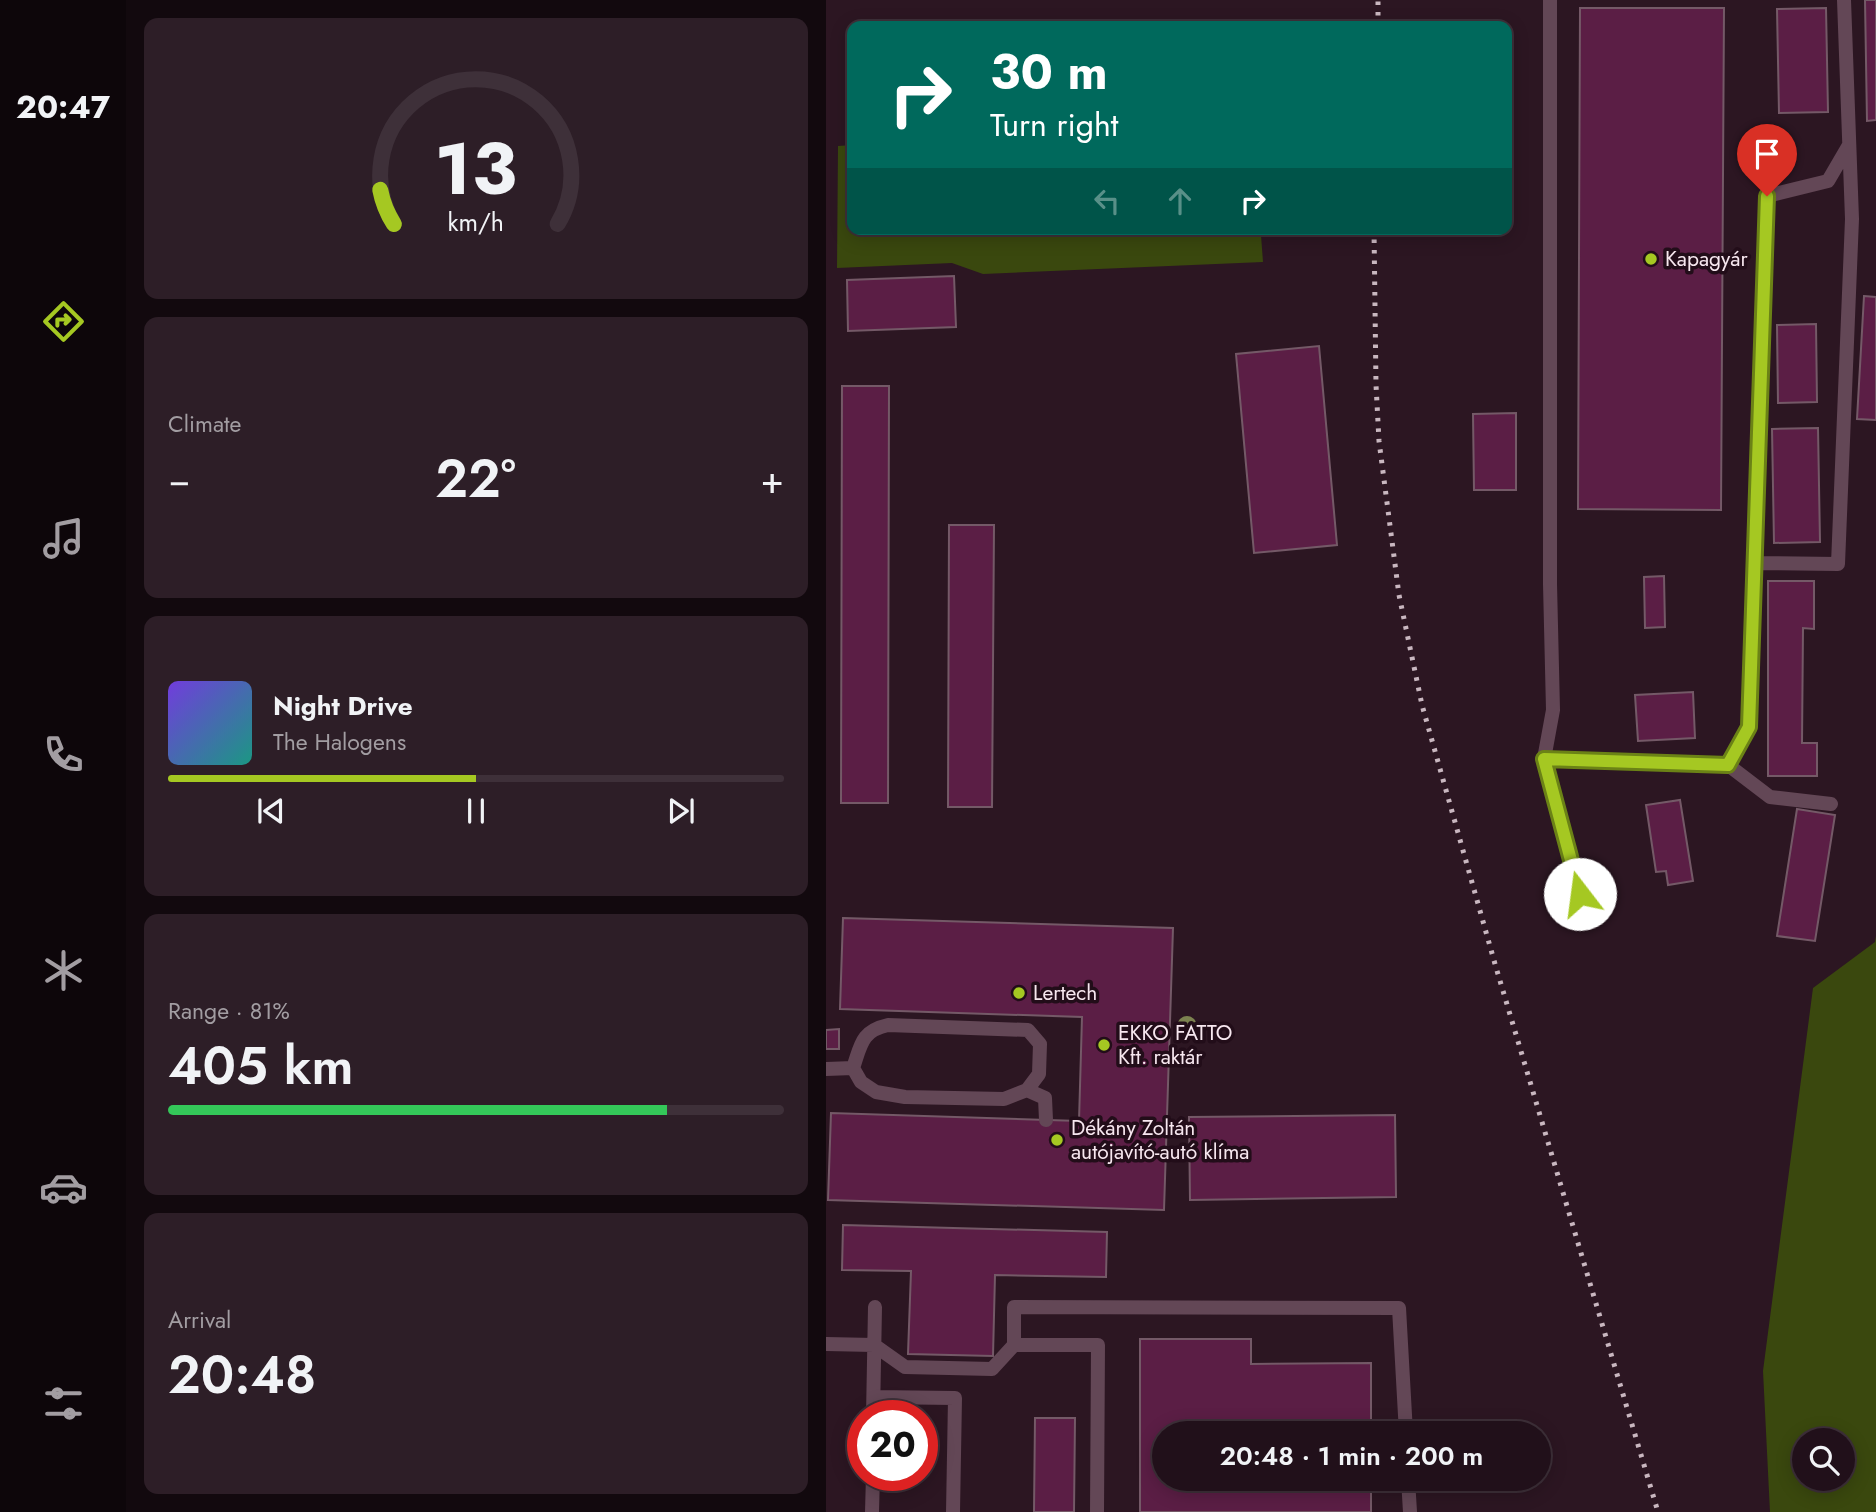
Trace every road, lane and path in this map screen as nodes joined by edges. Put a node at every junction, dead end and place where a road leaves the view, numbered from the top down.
1 (1550, 0) edge
2 (1844, 0) edge
3 (1849, 145) junction
4 (1753, 564) junction
5 (1544, 759) junction
6 (1728, 765) junction
7 (1831, 804) dead end
8 (1580, 894) dead end
9 (853, 1068) junction
10 (826, 1069) edge
11 (1027, 1090) junction
12 (1046, 1120) dead end
13 (875, 1307) dead end
14 (826, 1344) edge
15 (874, 1345) junction
16 (1014, 1345) junction
17 (874, 1397) junction
18 (874, 1400) edge
19 (1405, 1421) edge
20 (873, 1491) edge
21 (1409, 1491) edge
22 (872, 1512) edge
23 (953, 1512) edge
24 (1097, 1512) edge
25 (1410, 1512) edge

1 - 5 lane
2 - 3 lane
3 - 4 lane
3 - 4 lane
4 - 6 lane
5 - 6 lane
5 - 8 lane
6 - 7 lane
9 - 10 lane
9 - 11 lane
9 - 11 lane
11 - 12 lane
13 - 15 lane
14 - 15 lane
15 - 16 lane
15 - 17 lane
16 - 19 lane
16 - 24 lane
17 - 18 lane
17 - 23 lane
20 - 22 lane
21 - 25 lane

